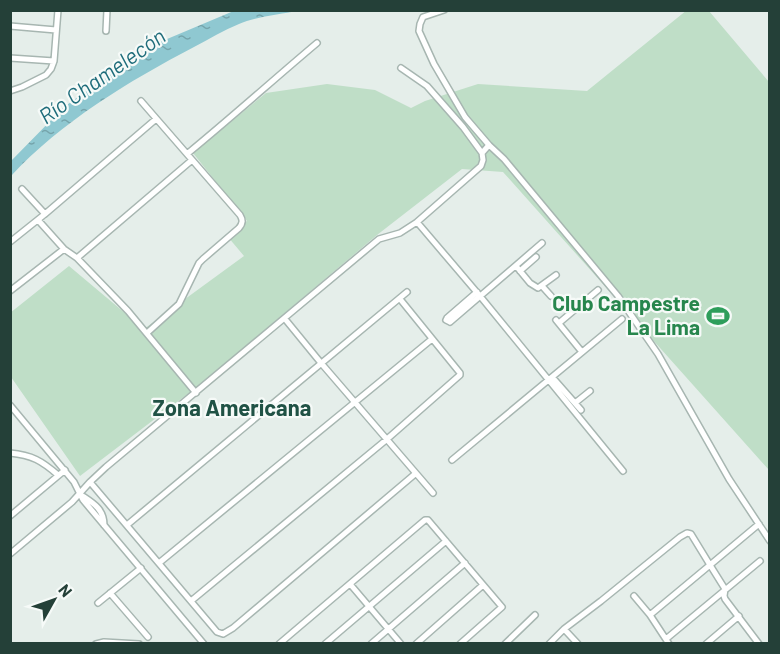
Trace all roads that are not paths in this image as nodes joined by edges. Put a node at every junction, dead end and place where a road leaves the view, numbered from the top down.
1 (58, 10) edge
2 (107, 10) edge
3 (444, 10) edge
4 (10, 26) edge
5 (56, 30) junction
6 (106, 31) dead end
7 (317, 43) dead end
8 (10, 58) edge
9 (54, 61) junction
10 (401, 68) dead end
11 (10, 91) edge
12 (141, 101) dead end
13 (156, 119) junction
14 (489, 145) junction
15 (482, 153) junction
16 (187, 154) junction
17 (192, 160) junction
18 (22, 189) dead end
19 (45, 214) junction
20 (38, 220) junction
21 (417, 222) junction
22 (10, 242) edge
23 (542, 243) dead end
24 (64, 249) junction
25 (77, 258) junction
26 (536, 258) dead end
27 (516, 266) junction
28 (520, 271) junction
29 (556, 275) dead end
30 (542, 286) junction
31 (598, 290) dead end
32 (10, 291) edge
33 (407, 292) dead end
34 (479, 294) junction
35 (551, 296) dead end
36 (400, 299) junction
37 (285, 319) junction
38 (622, 319) dead end
39 (147, 333) junction
40 (432, 339) junction
41 (582, 352) junction
42 (321, 363) junction
43 (551, 378) junction
44 (590, 391) dead end
45 (196, 393) junction
46 (354, 402) junction
47 (575, 403) junction
48 (10, 405) edge
49 (581, 410) dead end
50 (386, 440) junction
51 (44, 446) junction
52 (10, 453) edge
53 (33, 456) junction
54 (452, 460) dead end
55 (65, 470) junction
56 (623, 471) dead end
57 (415, 474) junction
58 (58, 475) junction
59 (90, 482) junction
60 (433, 493) dead end
61 (80, 494) junction
62 (10, 516) edge
63 (759, 524) junction
64 (127, 525) junction
65 (446, 541) junction
66 (770, 541) edge
67 (10, 554) edge
68 (760, 561) dead end
69 (159, 563) junction
70 (465, 563) junction
71 (710, 565) junction
72 (141, 568) junction
73 (350, 584) junction
74 (483, 585) junction
75 (725, 589) junction
76 (110, 593) junction
77 (634, 596) dead end
78 (191, 601) junction
79 (98, 603) dead end
80 (370, 606) junction
81 (535, 615) dead end
82 (650, 615) junction
83 (739, 616) junction
84 (388, 629) junction
85 (564, 629) junction
86 (148, 637) dead end
87 (667, 641) edge
88 (96, 644) edge
89 (139, 644) edge
90 (204, 644) edge
91 (279, 644) edge
92 (325, 644) edge
93 (371, 644) edge
94 (401, 644) edge
95 (416, 644) edge
96 (460, 644) edge
97 (505, 644) edge
98 (549, 644) edge
99 (578, 644) edge
100 (706, 644) edge
101 (759, 644) edge

1 - 5 street
2 - 6 street
3 - 14 street
4 - 5 street
5 - 9 street
7 - 16 street
8 - 9 street
9 - 11 street
10 - 15 street
12 - 13 street
13 - 16 street
13 - 19 street
14 - 15 street
14 - 63 street
15 - 21 street
16 - 17 street
17 - 25 street
17 - 39 street
18 - 19 street
19 - 20 street
20 - 22 street
20 - 24 street
21 - 34 street
21 - 37 street
23 - 27 street
24 - 25 street
24 - 32 street
25 - 39 street
26 - 28 street
27 - 28 street
27 - 34 street
28 - 30 street
29 - 30 street
30 - 35 street
31 - 41 street
33 - 36 street
34 - 34 street
34 - 43 street
36 - 40 street
36 - 42 street
37 - 42 street
37 - 45 street
38 - 41 street
39 - 45 street
40 - 46 street
40 - 50 street
41 - 43 street
42 - 46 street
42 - 64 street
43 - 47 street
43 - 54 street
43 - 56 street
44 - 47 street
45 - 59 street
46 - 50 street
46 - 69 street
47 - 49 street
48 - 51 street
50 - 57 street
50 - 78 street
51 - 53 street
51 - 55 street
52 - 53 street
53 - 58 street
55 - 58 street
55 - 61 street
57 - 60 street
57 - 78 street
58 - 62 street
59 - 61 street
59 - 64 street
61 - 67 street
61 - 72 street
63 - 66 street
63 - 71 street
64 - 69 street
65 - 70 street
65 - 73 street
65 - 80 street
68 - 75 street
69 - 78 street
70 - 74 street
70 - 84 street
71 - 75 street
71 - 82 street
71 - 85 street
72 - 76 street
72 - 90 street
73 - 80 street
73 - 91 street
74 - 95 street
74 - 96 street
75 - 83 street
75 - 87 street
76 - 79 street
76 - 86 street
77 - 82 street
80 - 84 street
80 - 92 street
81 - 97 street
82 - 87 street
83 - 100 street
83 - 101 street
84 - 93 street
84 - 94 street
85 - 98 street
85 - 99 street
88 - 89 street

